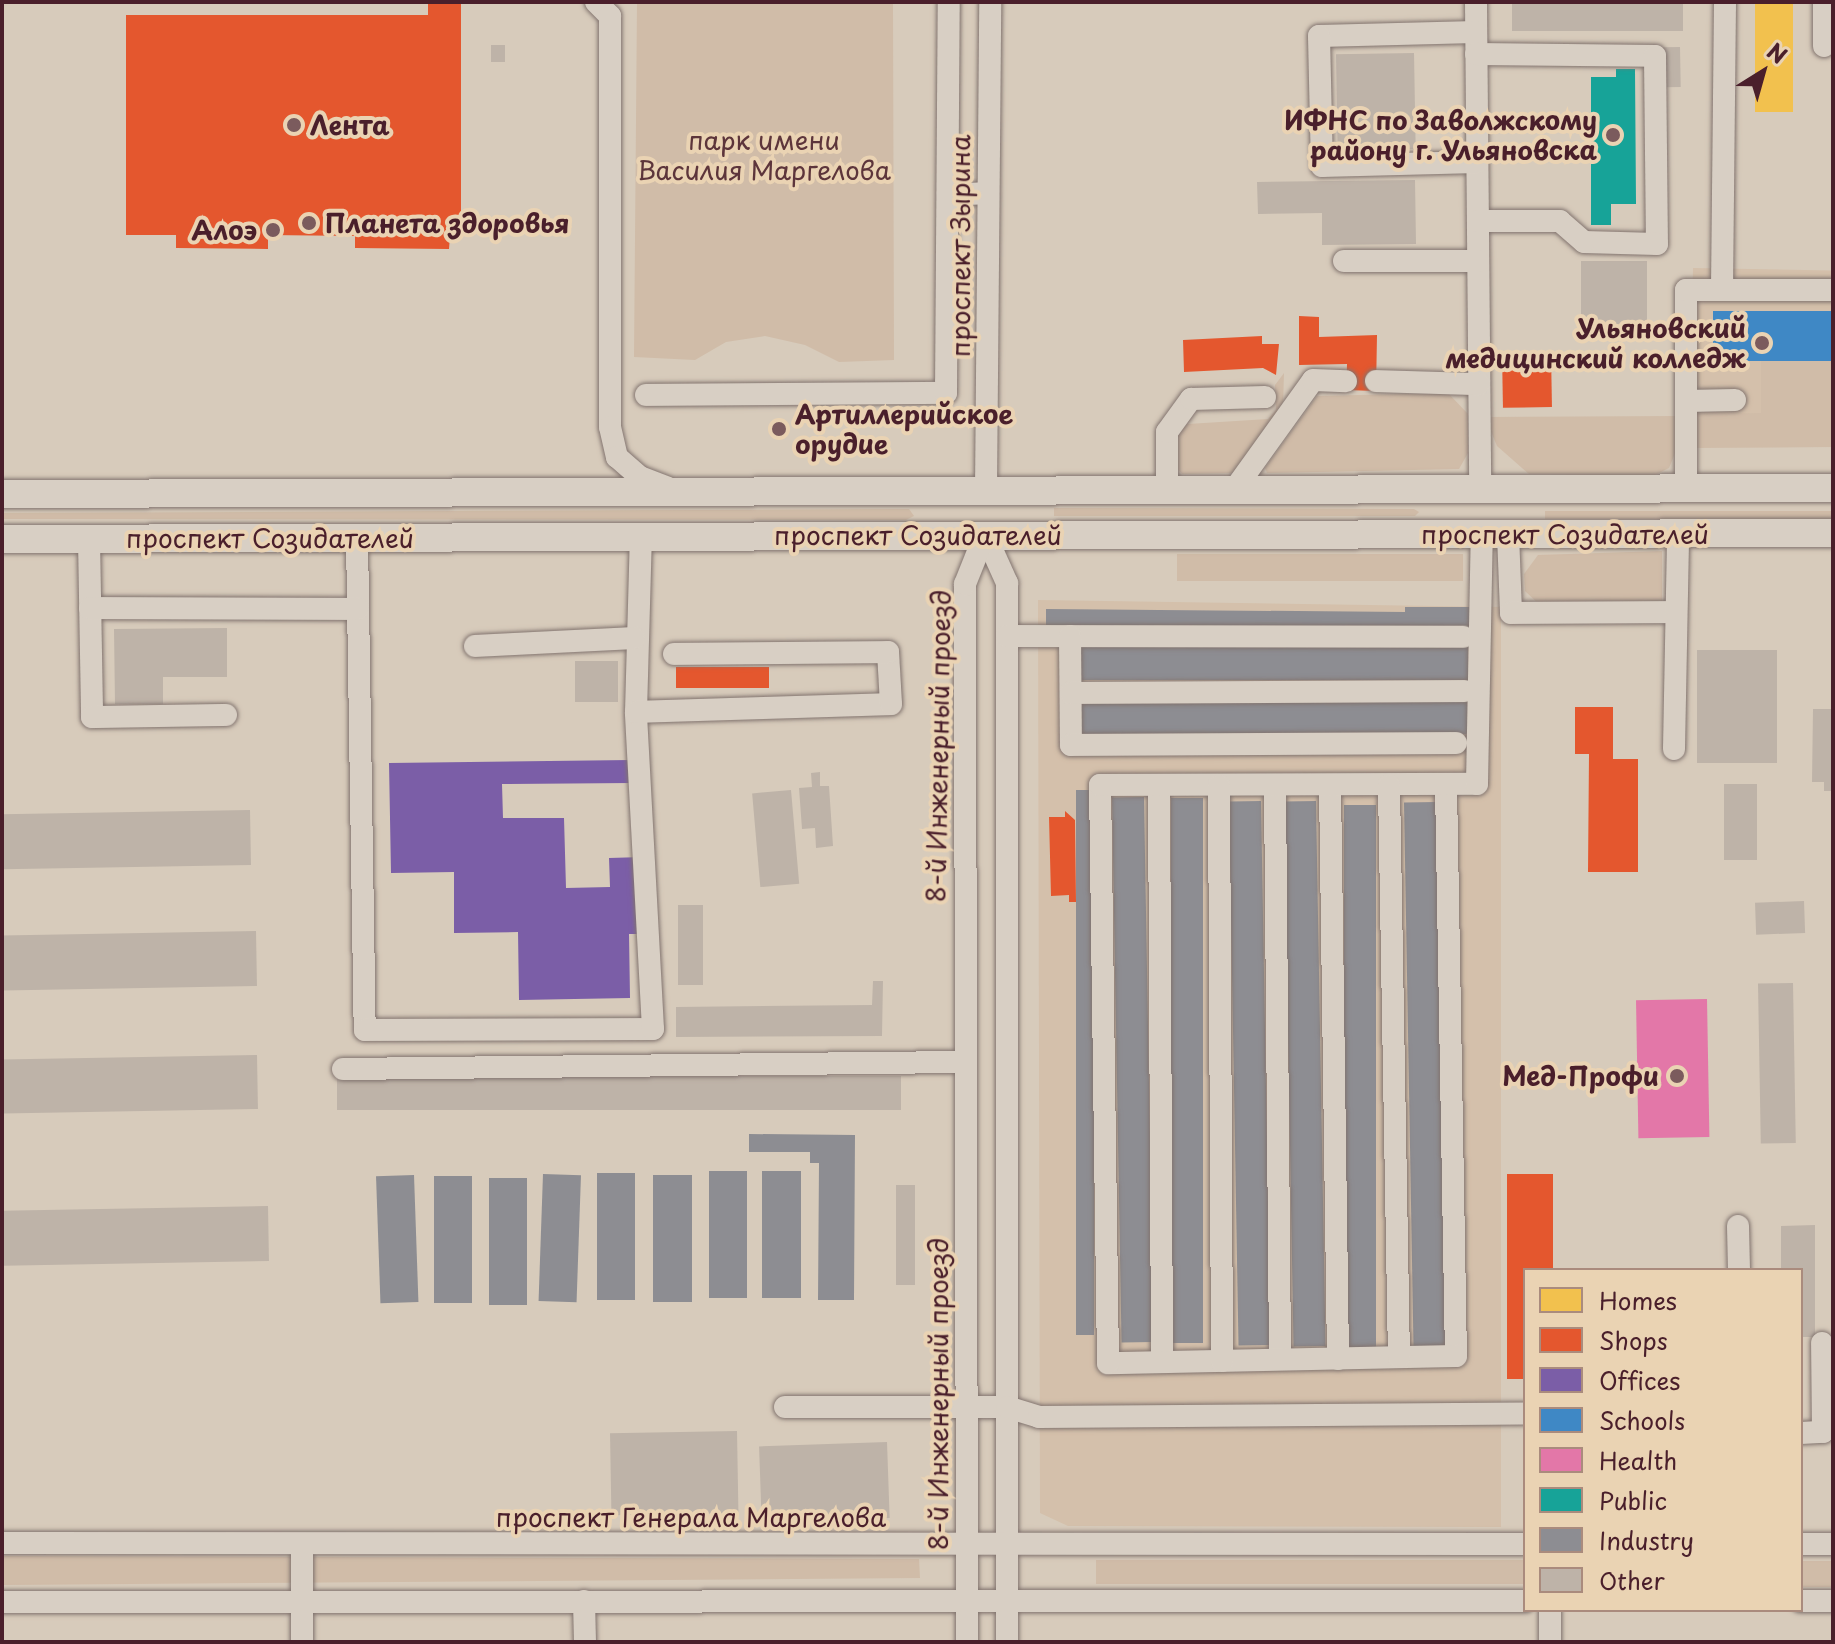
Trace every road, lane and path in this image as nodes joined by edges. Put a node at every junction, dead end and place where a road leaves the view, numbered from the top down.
1 (596, 2) edge
2 (949, 2) edge
3 (990, 2) edge
4 (1476, 2) edge
5 (1725, 2) edge
6 (1824, 2) edge
7 (1476, 43) junction
8 (1824, 46) dead end
9 (1477, 162) junction
10 (988, 193) junction
11 (948, 195) junction
12 (1478, 221) junction
13 (1344, 261) dead end
14 (1478, 261) junction
15 (1722, 289) junction
16 (1833, 290) edge
17 (1346, 381) dead end
18 (1376, 381) dead end
19 (1479, 384) junction
20 (646, 395) dead end
21 (1265, 397) dead end
22 (1735, 400) dead end
23 (1686, 401) junction
24 (1833, 488) edge
25 (1686, 489) junction
26 (1234, 490) junction
27 (1480, 490) junction
28 (986, 491) junction
29 (1167, 491) junction
30 (681, 493) junction
31 (2, 494) edge
32 (1833, 533) edge
33 (985, 534) junction
34 (1495, 534) junction
35 (1678, 534) junction
36 (641, 537) junction
37 (357, 538) junction
38 (2, 539) edge
39 (89, 539) junction
40 (90, 608) junction
41 (358, 609) junction
42 (1675, 612) junction
43 (1007, 636) junction
44 (1070, 636) junction
45 (1463, 637) dead end
46 (634, 638) junction
47 (475, 646) dead end
48 (674, 654) dead end
49 (1464, 691) dead end
50 (1071, 693) junction
51 (636, 712) junction
52 (226, 715) dead end
53 (1456, 743) dead end
54 (1674, 749) dead end
55 (1159, 785) junction
56 (1275, 785) junction
57 (1330, 785) junction
58 (1446, 785) junction
59 (1219, 786) junction
60 (1389, 786) junction
61 (964, 1062) junction
62 (343, 1069) dead end
63 (1738, 1226) dead end
64 (1739, 1268) edge
65 (1822, 1343) dead end
66 (1399, 1357) junction
67 (1280, 1359) junction
68 (1338, 1359) junction
69 (1222, 1361) junction
70 (1162, 1362) junction
71 (966, 1406) junction
72 (785, 1407) dead end
73 (1007, 1407) junction
74 (1523, 1414) edge
75 (1803, 1433) edge
76 (2, 1543) edge
77 (1523, 1544) edge
78 (1803, 1544) edge
79 (1833, 1544) edge
80 (967, 1545) junction
81 (1007, 1545) junction
82 (295, 1546) junction
83 (301, 1600) junction
84 (584, 1601) junction
85 (967, 1601) junction
86 (1007, 1601) junction
87 (1523, 1601) edge
88 (1803, 1601) edge
89 (1833, 1601) edge
90 (2, 1602) edge
91 (1550, 1612) edge
92 (302, 1642) edge
93 (585, 1642) edge
94 (967, 1642) edge
95 (1007, 1642) edge
96 (1550, 1642) edge

1 - 30 street
2 - 11 street
3 - 10 street, проспект Зырина
4 - 7 street
5 - 15 street
6 - 8 street
7 - 9 street
7 - 9 street
7 - 12 street
9 - 12 street
10 - 11 street
10 - 28 street, проспект Зырина
11 - 20 street
12 - 14 street
13 - 14 street
14 - 19 street
15 - 16 street
15 - 23 street
17 - 26 street
18 - 19 street
19 - 27 street
21 - 29 street
22 - 23 street
23 - 25 street
24 - 25 main road, проспект Созидателей
25 - 27 main road, проспект Созидателей
26 - 27 main road, проспект Созидателей
26 - 29 main road, проспект Созидателей
27 - 34 main road
28 - 29 main road, проспект Созидателей
28 - 30 main road, проспект Созидателей
28 - 33 main road
30 - 31 main road, проспект Созидателей
32 - 35 main road, проспект Созидателей
33 - 34 main road, проспект Созидателей
33 - 36 main road, проспект Созидателей
33 - 43 street
33 - 61 street, 8-й Инженерный проезд
34 - 35 main road, проспект Созидателей
34 - 42 street
34 - 58 street
35 - 42 street
36 - 37 main road, проспект Созидателей
36 - 46 street
37 - 39 main road, проспект Созидателей
37 - 41 street
38 - 39 main road, проспект Созидателей
39 - 40 street
40 - 41 street
40 - 52 street
41 - 51 street
42 - 54 street
43 - 44 street
43 - 73 street
44 - 45 street
44 - 50 street
46 - 47 street
46 - 51 street
48 - 51 street
49 - 50 street
50 - 53 street
55 - 59 street
55 - 70 street
55 - 70 street
56 - 57 street
56 - 59 street
56 - 67 street
57 - 60 street
57 - 68 street
58 - 60 street
58 - 66 street
59 - 69 street
60 - 66 street
61 - 62 street
61 - 71 street, 8-й Инженерный проезд
63 - 64 street
65 - 75 street
66 - 68 street
67 - 68 street
67 - 69 street
69 - 70 street
71 - 72 street
71 - 73 street
71 - 80 street, 8-й Инженерный проезд
73 - 74 street
73 - 81 street
76 - 82 street, проспект Генерала Маргелова
77 - 81 street, проспект Генерала Маргелова
78 - 79 street
80 - 81 street, проспект Генерала Маргелова
80 - 82 street, проспект Генерала Маргелова
80 - 85 street, 8-й Инженерный проезд
81 - 86 street
82 - 83 street
83 - 84 street
83 - 90 street
83 - 92 street
84 - 85 street
84 - 93 street
85 - 86 street
85 - 94 street, 8-й Инженерный проезд
86 - 87 street
86 - 95 street
88 - 89 street
91 - 96 street

